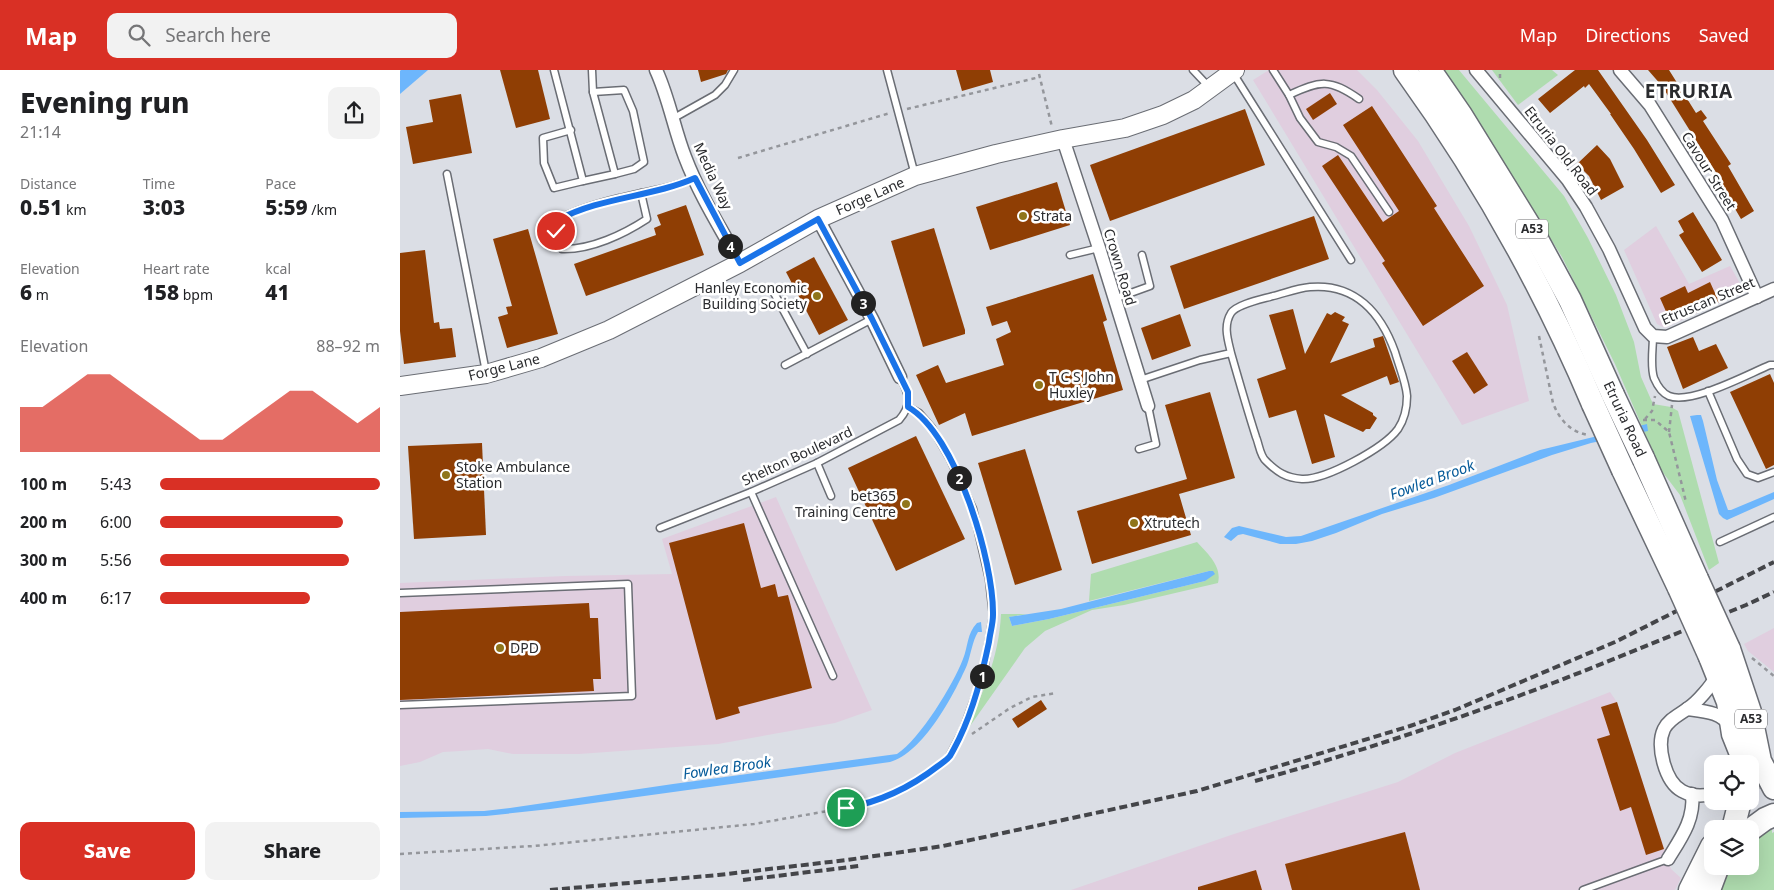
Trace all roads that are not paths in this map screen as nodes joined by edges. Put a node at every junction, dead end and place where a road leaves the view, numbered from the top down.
1 (554, 70) edge
2 (592, 70) edge
3 (656, 70) edge
4 (734, 70) edge
5 (887, 70) edge
6 (1193, 70) edge
7 (1273, 70) edge
8 (1390, 70) edge
9 (1405, 70) edge
10 (1476, 70) edge
11 (1620, 70) edge
12 (1234, 71) edge
13 (1432, 71) edge
14 (1209, 88) junction
15 (593, 92) junction
16 (1289, 95) junction
17 (1359, 99) dead end
18 (1436, 114) junction
19 (674, 118) junction
20 (571, 130) junction
21 (1063, 139) junction
22 (447, 174) dead end
23 (614, 174) junction
24 (915, 176) junction
25 (695, 178) junction
26 (583, 181) junction
27 (641, 193) junction
28 (1388, 212) dead end
29 (818, 219) junction
30 (1099, 248) junction
31 (1070, 255) dead end
32 (1142, 255) dead end
33 (1351, 260) dead end
34 (740, 263) junction
35 (1774, 289) edge
36 (773, 291) dead end
37 (1757, 297) junction
38 (1114, 299) junction
39 (872, 319) junction
40 (1653, 336) junction
41 (1231, 353) junction
42 (807, 354) junction
43 (1773, 364) edge
44 (785, 366) dead end
45 (486, 374) junction
46 (900, 377) joint
47 (1140, 380) junction
48 (400, 386) edge
49 (1708, 391) junction
50 (1603, 399) junction
51 (1148, 406) joint
52 (908, 407) junction
53 (1139, 449) dead end
54 (817, 463) junction
55 (1774, 472) edge
56 (751, 492) junction
57 (831, 496) dead end
58 (1774, 517) edge
59 (660, 528) dead end
60 (1720, 542) dead end
61 (1688, 584) junction
62 (400, 592) edge
63 (1719, 660) junction
64 (833, 676) dead end
65 (400, 705) edge
66 (1687, 710) junction
67 (1732, 734) junction
68 (1731, 755) edge
69 (1740, 755) edge
70 (949, 757) road end
71 (1774, 788) edge
72 (1692, 794) junction
73 (1704, 796) edge
74 (1774, 815) edge
75 (1759, 823) edge
76 (1668, 859) joint
77 (1704, 862) edge
78 (1583, 890) edge
79 (1690, 890) edge

1 - 20 lane
2 - 15 lane
3 - 19 street, Media Way
4 - 19 lane
5 - 24 lane
6 - 14 lane
7 - 16 lane
8 - 18 highway
9 - 18 highway, Etruria Road / A53
10 - 40 street, Etruria Old Road
11 - 37 street, Cavour Street
12 - 14 street, Forge Lane
12 - 33 lane
13 - 50 highway, Etruria Road / A53
14 - 21 street, Forge Lane
15 - 23 lane
15 - 23 lane
16 - 17 lane
16 - 28 lane
18 - 50 highway, Etruria Road / A53
19 - 25 street, Media Way
20 - 26 lane
20 - 26 lane
21 - 24 street, Forge Lane
21 - 30 street, Crown Road
22 - 45 lane
23 - 26 lane
24 - 29 street, Forge Lane
25 - 27 lane
25 - 34 street, Media Way
27 - 27 lane
29 - 34 street, Forge Lane
29 - 39 street
30 - 31 lane
30 - 38 street, Crown Road
32 - 38 lane
34 - 45 street, Forge Lane
35 - 37 street, Etruscan Street
36 - 42 lane
37 - 40 street, Etruscan Street
38 - 47 street, Crown Road
39 - 42 lane
39 - 46 street
40 - 49 lane
41 - 41 lane
41 - 47 lane
42 - 44 lane
43 - 49 lane
45 - 48 street, Forge Lane
46 - 52 lane
47 - 51 street, Crown Road
49 - 55 lane
50 - 61 highway, Etruria Road / A53, bridge
50 - 61 highway, Etruria Road / A53, bridge
51 - 53 lane
52 - 54 lane, Shelton Boulevard
52 - 70 lane
54 - 56 lane, Shelton Boulevard
54 - 57 lane
56 - 59 lane, Shelton Boulevard
56 - 64 lane
58 - 60 lane
61 - 63 highway, Etruria Road / A53, bridge
62 - 65 lane
63 - 66 street
63 - 67 highway, Etruria Road / A53
63 - 71 highway, Etruria Road / A53
66 - 67 street
66 - 72 street
67 - 68 highway
67 - 69 highway, Etruria Road / A53
72 - 73 street
72 - 76 street
74 - 75 highway
76 - 78 lane
77 - 79 highway

